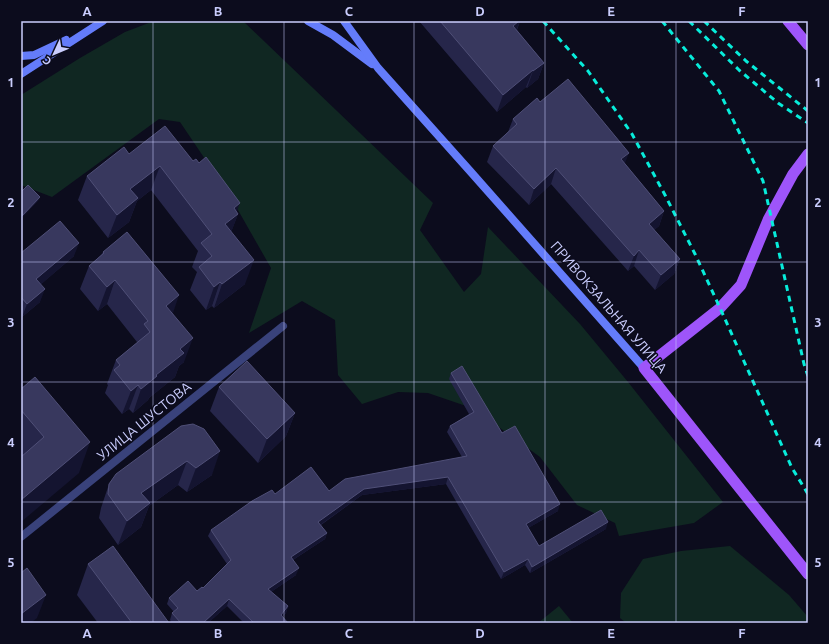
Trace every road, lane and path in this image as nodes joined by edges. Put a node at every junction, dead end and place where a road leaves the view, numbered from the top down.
1 (103, 21) edge
2 (308, 21) edge
3 (344, 21) edge
4 (788, 21) edge
5 (92, 28) junction
6 (808, 45) edge
7 (21, 56) edge
8 (378, 68) junction
9 (21, 74) edge
10 (808, 154) edge
11 (283, 326) dead end
12 (644, 368) junction
13 (21, 537) edge
14 (808, 574) edge

1 - 5 main road
2 - 8 main road
3 - 8 main road
4 - 6 main road
5 - 7 main road
5 - 9 main road
8 - 12 main road, ПРИВОКЗАЛЬНАЯ УЛИЦА
10 - 12 main road
11 - 13 street, УЛИЦА ШУСТОВА
12 - 14 main road, ПРИВОКЗАЛЬНАЯ УЛИЦА

